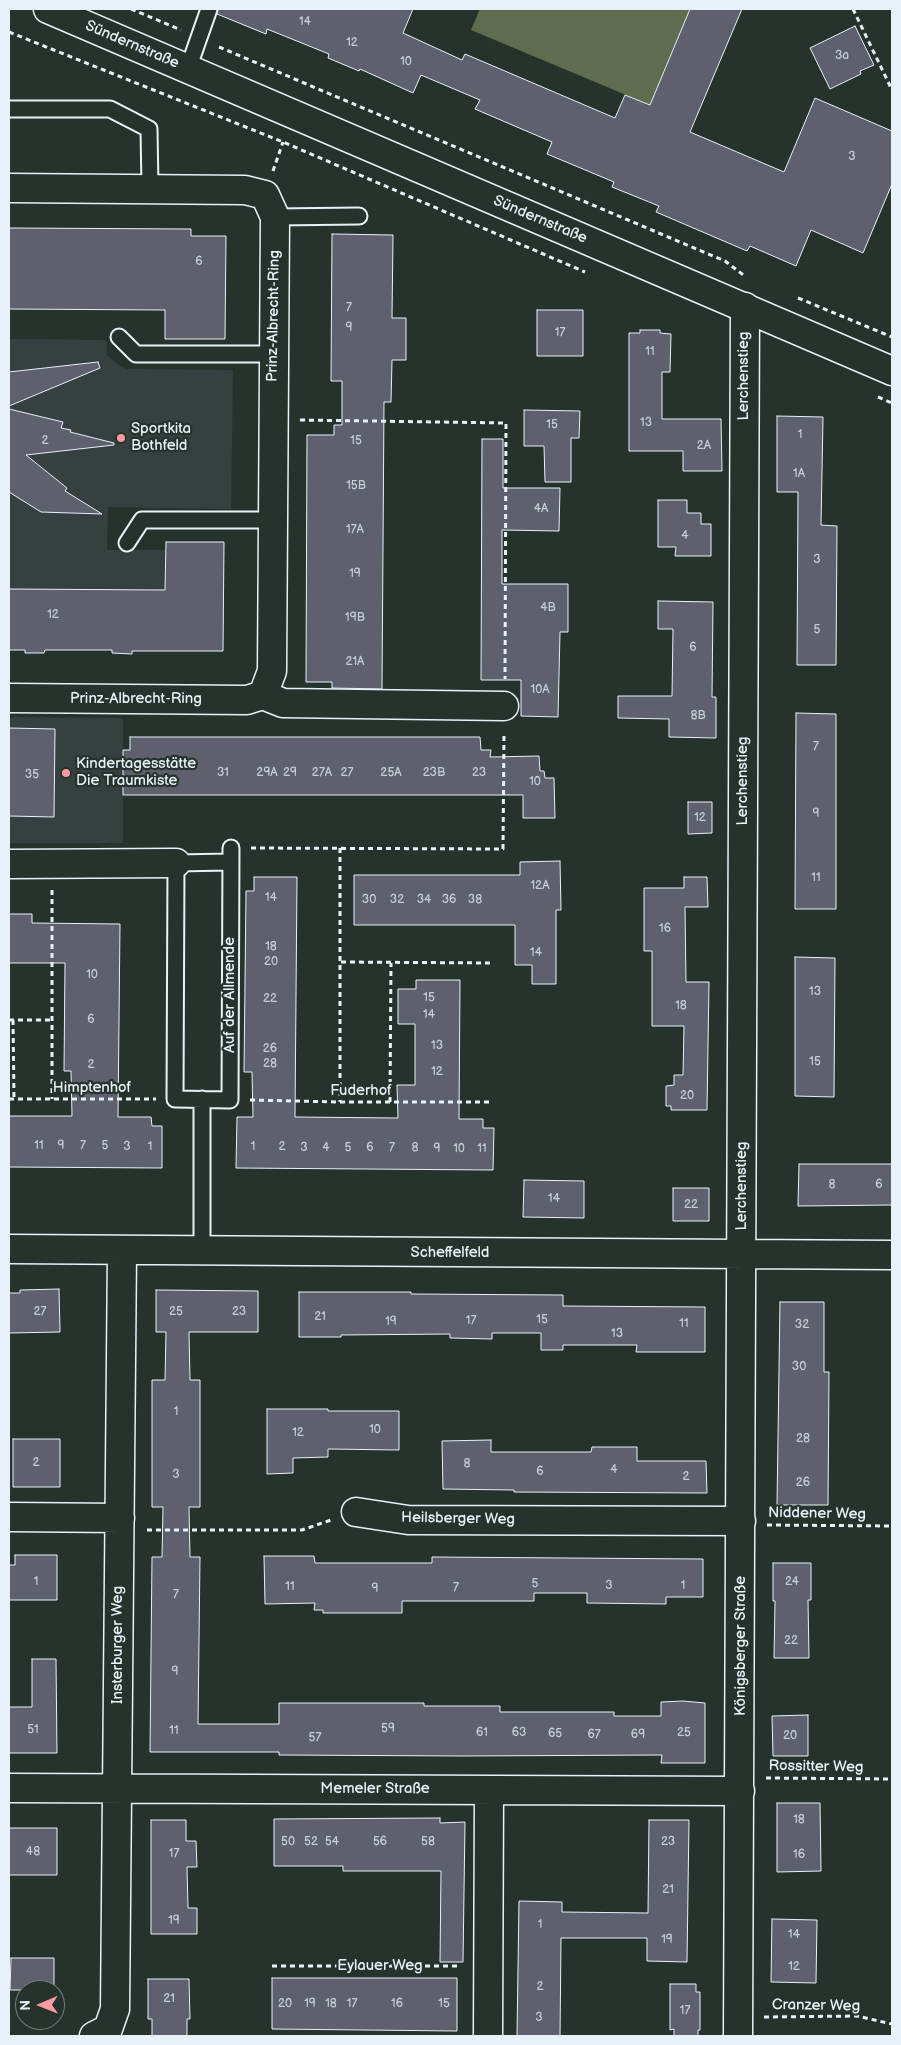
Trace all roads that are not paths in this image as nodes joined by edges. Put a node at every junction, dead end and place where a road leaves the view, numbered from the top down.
1 (209, 9) edge
2 (54, 10) edge
3 (188, 69) junction
4 (9, 109) edge
5 (9, 188) edge
6 (150, 188) junction
7 (359, 216) dead end
8 (275, 217) junction
9 (745, 307) junction
10 (119, 337) dead end
11 (273, 354) junction
12 (892, 371) edge
13 (272, 520) junction
14 (127, 542) dead end
15 (263, 695) junction
16 (9, 698) edge
17 (504, 706) road end
18 (176, 863) junction
19 (9, 864) edge
20 (202, 1099) junction
21 (9, 1249) edge
22 (122, 1250) junction
23 (202, 1251) junction
24 (742, 1255) junction
25 (892, 1255) edge
26 (356, 1512) road end
27 (9, 1517) edge
28 (741, 1523) junction
29 (120, 1524) junction
30 (740, 1784) junction
31 (9, 1788) edge
32 (117, 1788) junction
33 (489, 1790) junction
34 (738, 2026) edge
35 (105, 2034) edge
36 (488, 2036) edge

1 - 3 lane, Sündernstraße
2 - 3 street, Sündernstraße
3 - 9 street, Sündernstraße
4 - 6 lane
5 - 6 street, Prinz-Albrecht-Ring
6 - 8 street, Prinz-Albrecht-Ring
7 - 8 lane
8 - 11 street, Prinz-Albrecht-Ring
9 - 12 street, Sündernstraße
9 - 24 street, Lerchenstieg
10 - 11 lane
11 - 13 street, Prinz-Albrecht-Ring
13 - 14 lane
13 - 15 street, Prinz-Albrecht-Ring
15 - 16 street, Prinz-Albrecht-Ring
15 - 17 street
18 - 19 street
18 - 20 lane
18 - 20 lane, Auf der Allmende
20 - 23 lane
21 - 22 street, Scheffelfeld
22 - 23 street, Scheffelfeld
22 - 29 street, Insterburger Weg
23 - 24 street, Scheffelfeld
24 - 25 street, Scheffelfeld
24 - 28 street, Königsberger Straße
26 - 28 street, Heilsberger Weg
27 - 29 street
28 - 30 street, Königsberger Straße
29 - 32 street, Insterburger Weg
30 - 33 street, Memeler Straße
30 - 34 street, Königsberger Straße
31 - 32 street, Memeler Straße
32 - 33 street, Memeler Straße
32 - 35 street, Insterburger Weg
33 - 36 street

